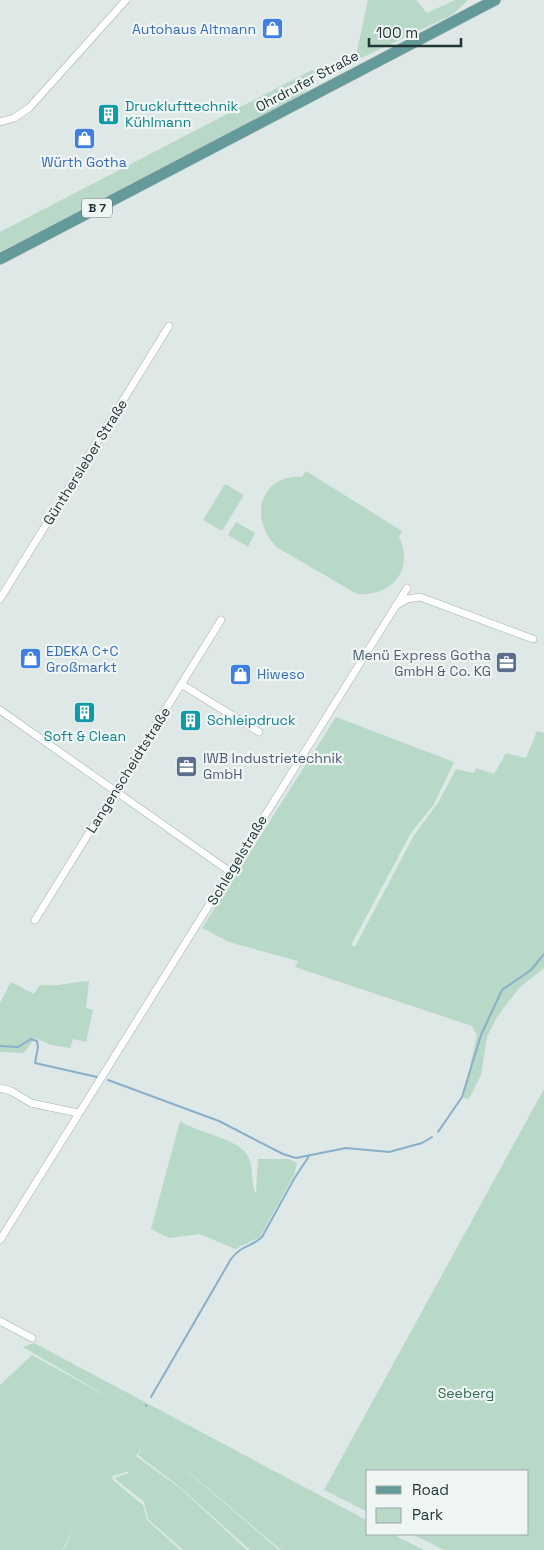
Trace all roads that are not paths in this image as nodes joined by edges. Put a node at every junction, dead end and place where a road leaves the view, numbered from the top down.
1 (126, 0) edge
2 (494, 0) edge
3 (0, 122) edge
4 (0, 259) edge
5 (170, 326) dead end
6 (407, 588) dead end
7 (0, 599) edge
8 (396, 606) junction
9 (221, 620) dead end
10 (532, 639) dead end
11 (181, 684) junction
12 (0, 710) edge
13 (259, 732) dead end
14 (116, 789) junction
15 (229, 871) junction
16 (35, 920) dead end
17 (0, 1088) edge
18 (78, 1113) junction
19 (0, 1240) edge
20 (0, 1321) edge
21 (32, 1338) dead end

1 - 3 street
2 - 4 main road, Ohrdrufer Straße / B 7
5 - 7 street, Günthersleber Straße
6 - 8 street, Schlegelstraße
8 - 10 street
8 - 15 street, Schlegelstraße
9 - 11 street, Langenscheidtstraße
11 - 13 street
11 - 14 street, Langenscheidtstraße
12 - 14 street
14 - 15 street
14 - 16 street, Langenscheidtstraße
15 - 18 street, Schlegelstraße
17 - 18 street
18 - 19 street, Schlegelstraße
20 - 21 street

